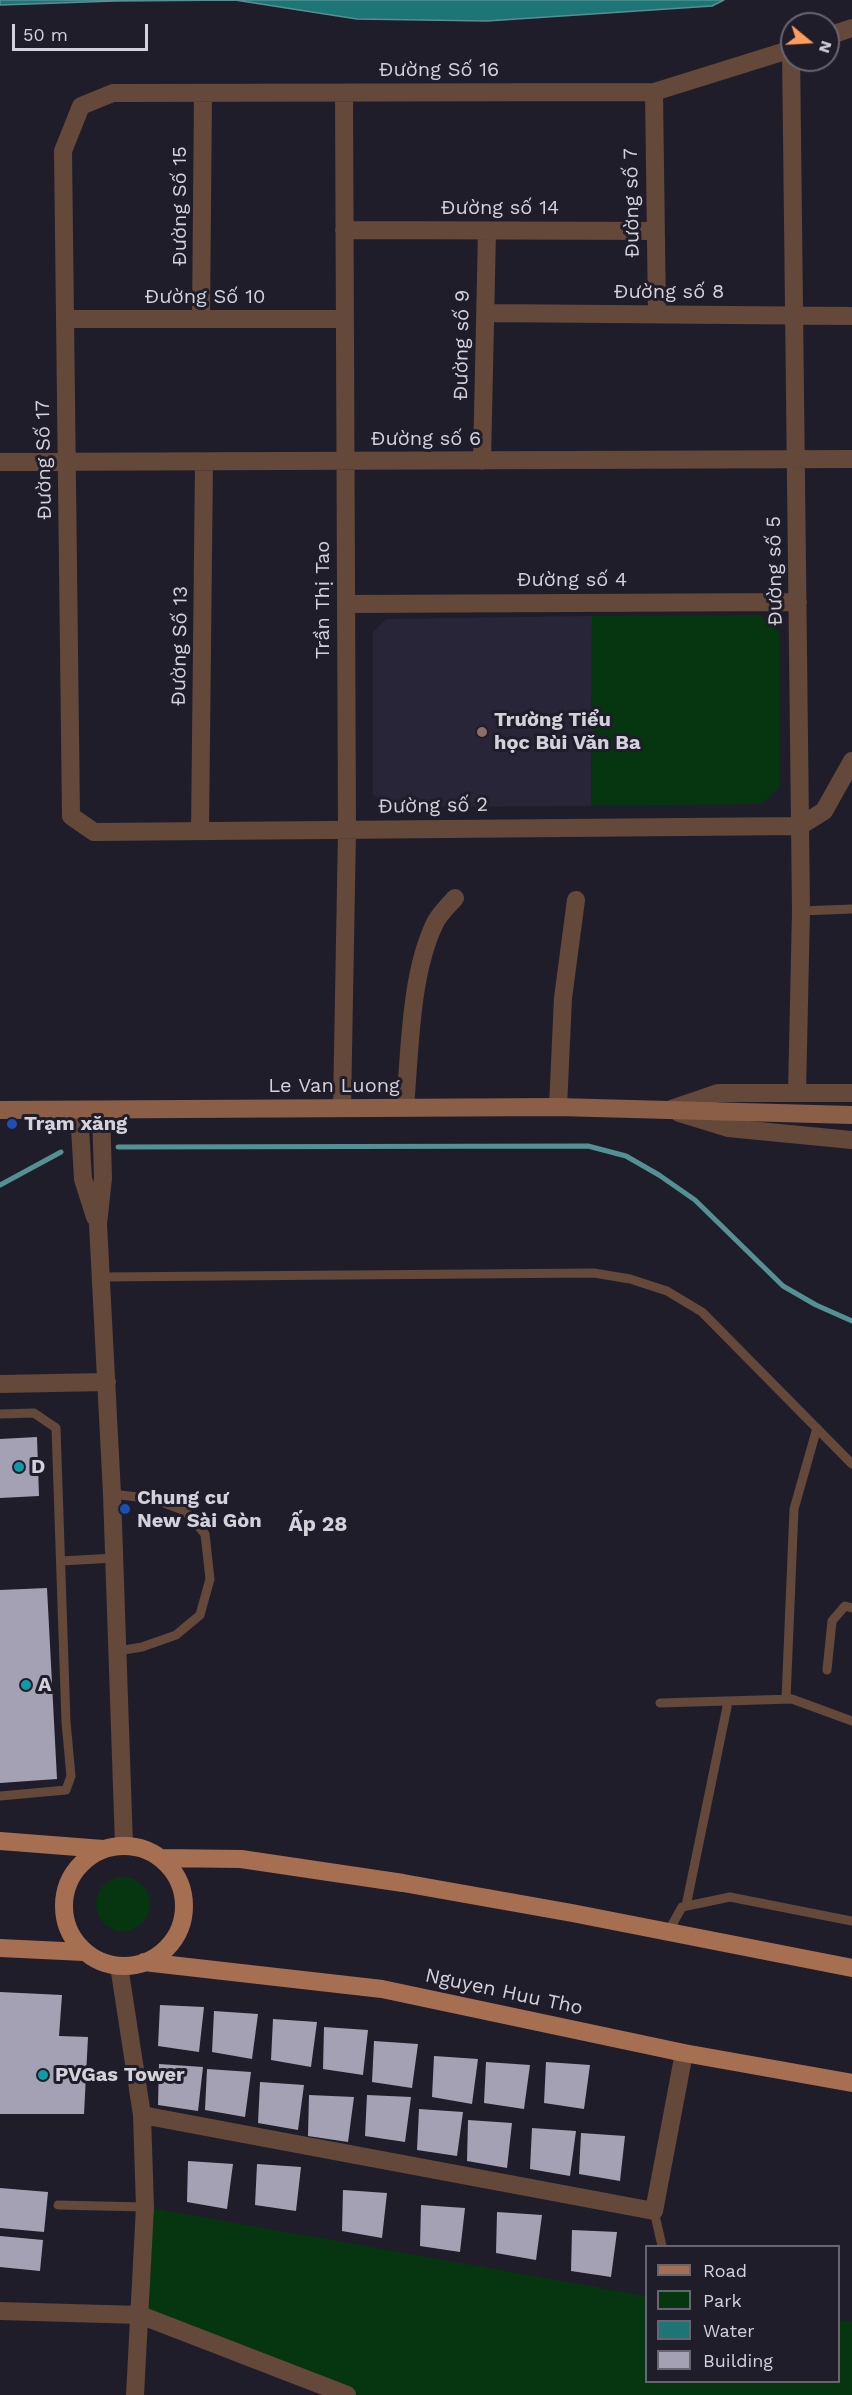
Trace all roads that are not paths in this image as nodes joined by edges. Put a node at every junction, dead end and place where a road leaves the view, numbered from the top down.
1 (780, 53) edge
2 (792, 72) edge
3 (654, 92) junction
4 (203, 93) junction
5 (344, 93) junction
6 (81, 106) joint
7 (344, 230) junction
8 (487, 231) junction
9 (655, 231) junction
10 (486, 313) junction
11 (657, 314) junction
12 (794, 315) junction
13 (852, 316) edge
14 (65, 319) junction
15 (201, 319) junction
16 (345, 319) junction
17 (796, 459) junction
18 (852, 459) edge
19 (482, 461) junction
20 (0, 462) edge
21 (204, 462) junction
22 (345, 462) junction
23 (67, 463) junction
24 (798, 602) junction
25 (346, 603) junction
26 (852, 761) edge
27 (70, 816) joint
28 (800, 826) junction
29 (346, 830) junction
30 (200, 831) junction
31 (455, 898) dead end
32 (576, 900) dead end
33 (852, 909) edge
34 (801, 911) junction
35 (797, 1093) junction
36 (852, 1093) edge
37 (405, 1107) junction
38 (558, 1107) junction
39 (342, 1108) junction
40 (0, 1110) edge
41 (101, 1110) junction
42 (669, 1110) junction
43 (79, 1111) junction
44 (852, 1115) edge
45 (852, 1140) edge
46 (98, 1224) junction
47 (101, 1277) junction
48 (106, 1382) junction
49 (0, 1384) edge
50 (0, 1414) edge
51 (817, 1428) junction
52 (852, 1464) edge
53 (112, 1494) junction
54 (115, 1558) junction
55 (61, 1560) junction
56 (852, 1608) edge
57 (118, 1651) junction
58 (827, 1670) dead end
59 (786, 1700) junction
60 (728, 1702) junction
61 (660, 1703) dead end
62 (852, 1721) edge
63 (0, 1796) edge
64 (0, 1841) edge
65 (124, 1845) junction
66 (103, 1849) junction
67 (161, 1858) junction
68 (686, 1906) junction
69 (852, 1921) edge
70 (668, 1932) junction
71 (0, 1948) edge
72 (84, 1952) junction
73 (144, 1962) junction
74 (119, 1966) junction
75 (852, 1968) edge
76 (684, 2053) junction
77 (852, 2083) edge
78 (142, 2115) junction
79 (58, 2205) dead end
80 (145, 2207) junction
81 (654, 2211) junction
82 (662, 2245) edge
83 (0, 2311) edge
84 (140, 2315) junction
85 (135, 2395) edge
86 (347, 2395) edge

1 - 3 street, Đường Số 16
2 - 12 street, Đường số 5
3 - 5 street, Đường Số 16
3 - 9 street, Đường số 7
4 - 5 street, Đường Số 16
4 - 6 street, Đường Số 16
4 - 15 street, Đường Số 15
5 - 7 street, Trần Thị Tao
6 - 14 street, Đường Số 17
7 - 8 street, Đường số 14
7 - 16 street, Trần Thị Tao
8 - 9 street, Đường số 14
8 - 10 street, Đường số 9
9 - 11 street, Đường số 7
10 - 11 street, Đường số 8
10 - 19 street, Đường số 9
11 - 12 street, Đường số 8
12 - 13 street, Đường số 8
12 - 17 street, Đường số 5
14 - 15 street, Đường Số 10
14 - 23 street, Đường Số 17
15 - 16 street, Đường Số 10
16 - 22 street, Trần Thị Tao
17 - 18 street, Đường số 6
17 - 19 street, Đường số 6
17 - 24 street, Đường số 5
19 - 22 street, Đường số 6
20 - 23 street, Đường số 6
21 - 22 street, Đường số 6
21 - 23 street, Đường số 6
21 - 30 street, Đường Số 13
22 - 25 street, Trần Thị Tao
23 - 27 street, Đường Số 17
24 - 25 street, Đường số 4
24 - 28 street, Đường số 5
25 - 29 street, Trần Thị Tao
26 - 28 street
27 - 30 street, Đường số 2
28 - 29 street, Đường số 2
28 - 34 street, Đường số 5
29 - 30 street, Đường số 2
29 - 39 street, Trần Thị Tao
31 - 37 street
32 - 38 street
33 - 34 lane
34 - 35 street, Đường số 5
35 - 36 street, Le Van Luong
35 - 42 street, Le Van Luong
37 - 38 main road, Le Van Luong
37 - 39 main road, Le Van Luong
38 - 42 main road, Le Van Luong
39 - 41 main road, Le Van Luong
40 - 43 main road, Le Van Luong
41 - 43 main road, Le Van Luong
41 - 46 street
42 - 44 main road, Le Van Luong
42 - 45 street
43 - 46 street
46 - 47 street
47 - 48 street
47 - 51 lane
48 - 49 street
48 - 53 street
50 - 55 lane
51 - 52 lane
51 - 59 lane
53 - 54 street
53 - 57 lane
54 - 55 lane
54 - 57 street
55 - 63 lane
56 - 58 lane
57 - 65 street
59 - 60 lane
59 - 62 lane
60 - 61 lane
60 - 68 lane
64 - 66 main road
65 - 66 main road
65 - 67 main road
66 - 72 main road
67 - 70 main road
67 - 73 main road
68 - 69 lane
68 - 70 lane
70 - 75 main road
71 - 72 main road
72 - 74 main road
73 - 74 main road
73 - 76 main road, Nguyen Huu Tho
74 - 78 street
76 - 77 main road, Nguyen Huu Tho
76 - 81 street
78 - 80 street
78 - 81 street
79 - 80 lane
80 - 84 street
81 - 82 lane
83 - 84 street
84 - 85 street
84 - 86 street

